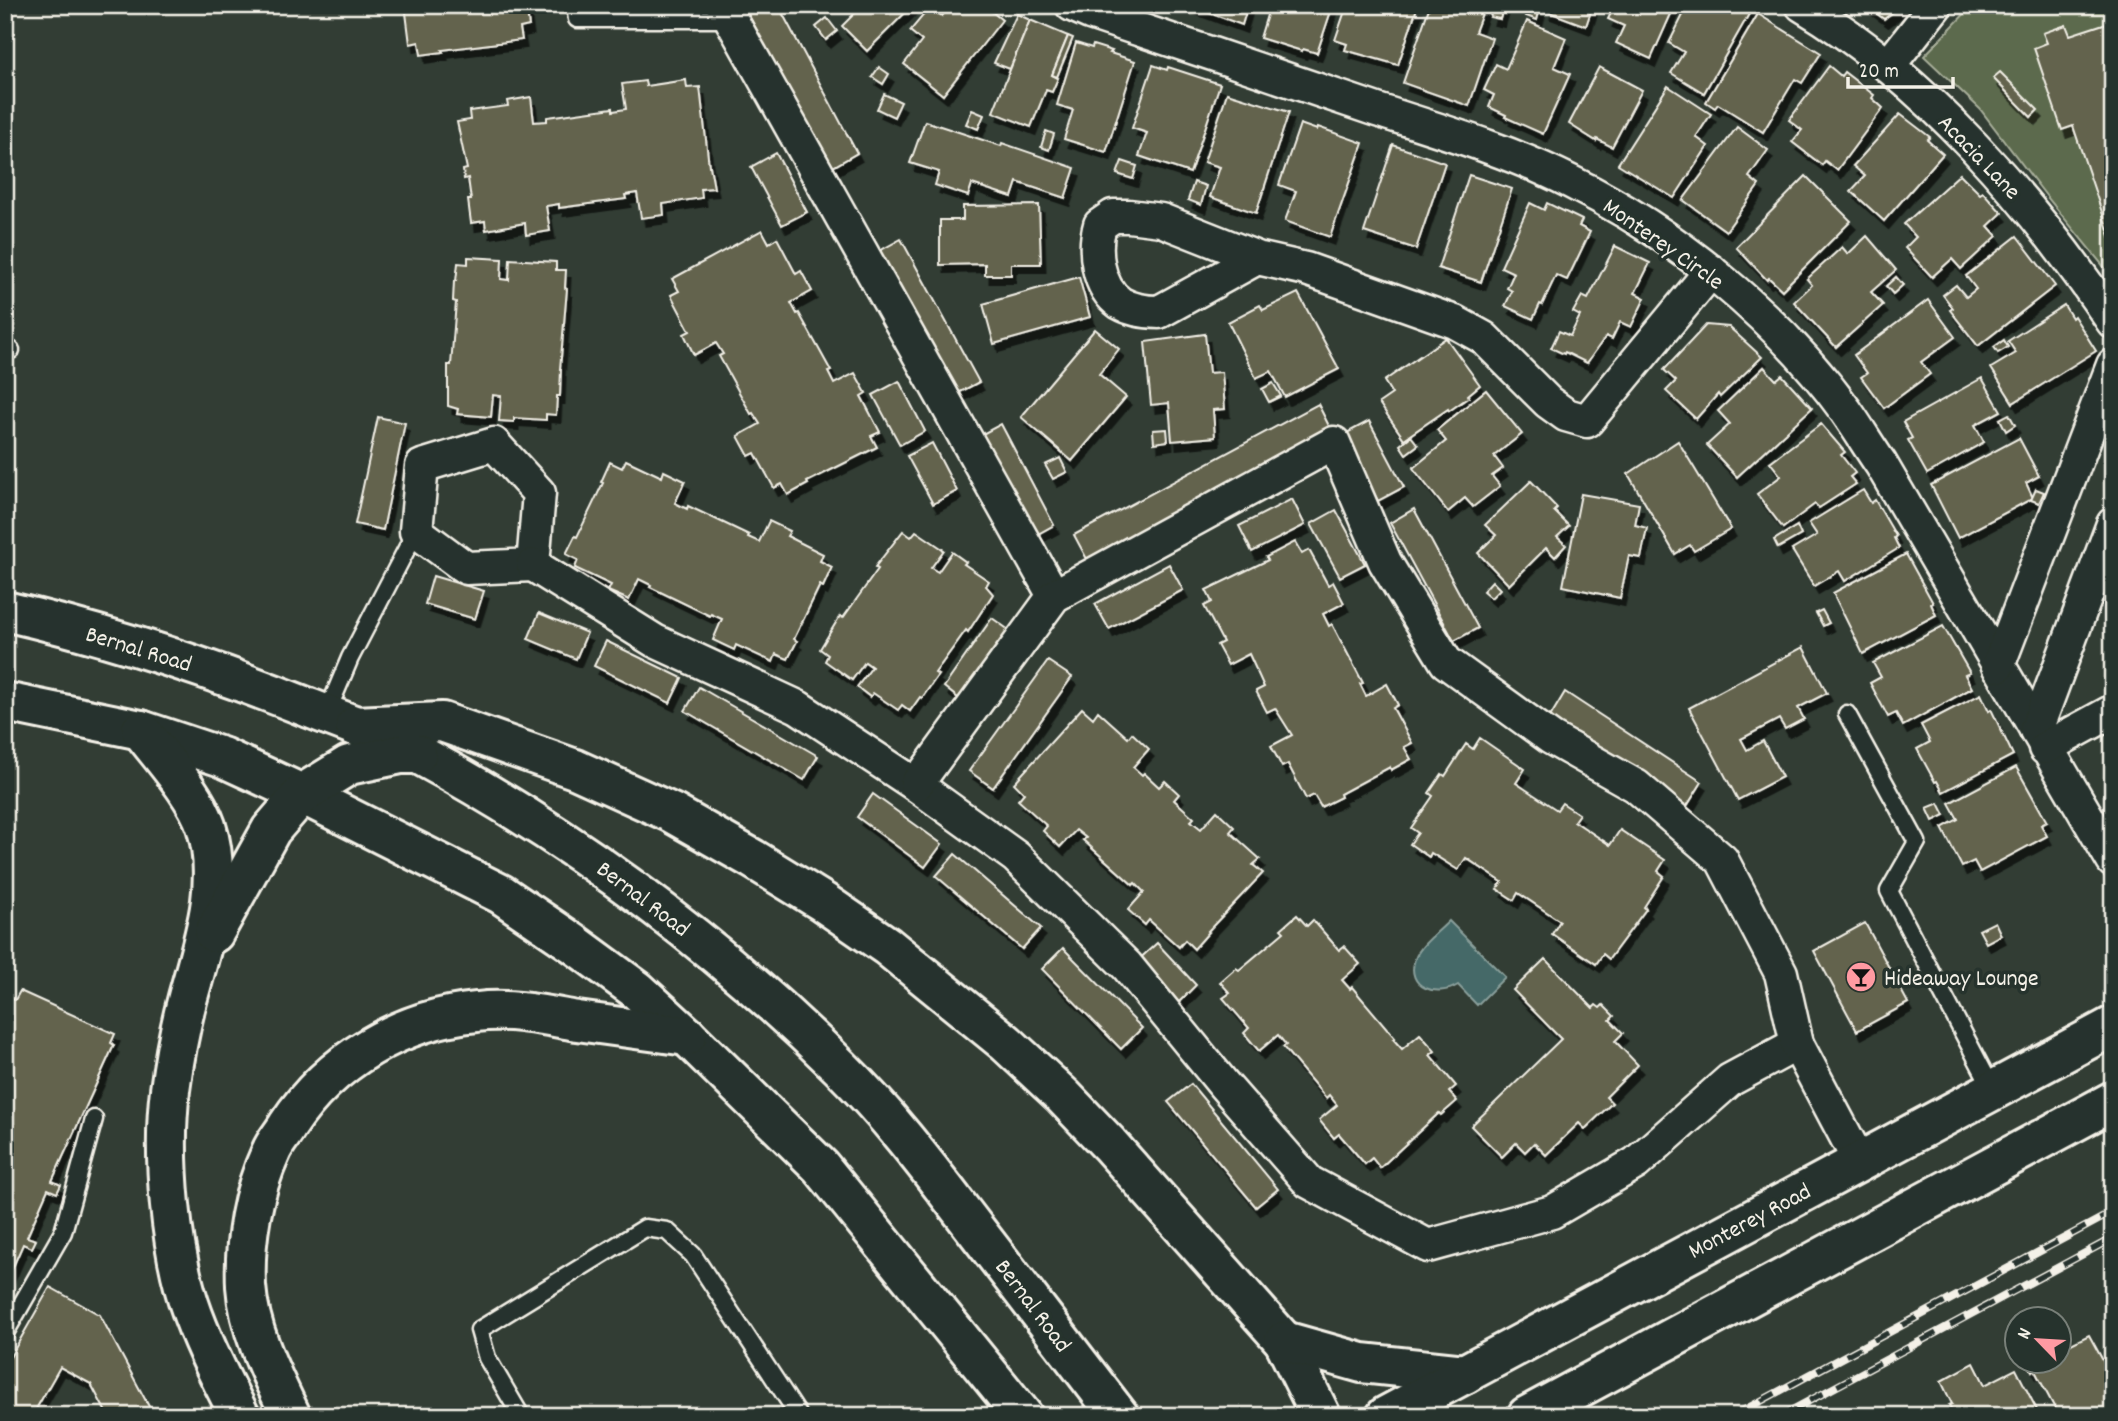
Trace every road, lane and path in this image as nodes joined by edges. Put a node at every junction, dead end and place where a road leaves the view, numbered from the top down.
1 (575, 5) edge
2 (1072, 5) edge
3 (1802, 5) edge
4 (1936, 5) edge
5 (726, 12) edge
6 (1889, 65) junction
7 (1257, 258) junction
8 (1711, 271) junction
9 (2107, 313) edge
10 (2113, 365) edge
11 (2113, 524) edge
12 (416, 531) junction
13 (533, 565) junction
14 (1054, 596) junction
15 (5, 611) edge
16 (1998, 666) junction
17 (5, 702) edge
18 (2113, 711) edge
19 (1847, 714) dead end
20 (341, 720) junction
21 (141, 730) junction
22 (2040, 739) junction
23 (417, 754) junction
24 (916, 785) junction
25 (302, 794) junction
26 (2113, 861) edge
27 (201, 956) junction
28 (2113, 1026) edge
29 (687, 1036) junction
30 (1797, 1044) junction
31 (1993, 1090) junction
32 (2113, 1101) edge
33 (94, 1119) dead end
34 (1859, 1161) junction
35 (5, 1333) edge
36 (1284, 1341) junction
37 (1465, 1374) junction
38 (240, 1416) edge
39 (291, 1416) edge
40 (521, 1416) edge
41 (799, 1416) edge
42 (1023, 1416) edge
43 (1119, 1416) edge
44 (1321, 1416) edge
45 (1385, 1416) edge
46 (1527, 1416) edge

1 - 5 lane
2 - 8 street, Monterey Circle
3 - 6 street, Acacia Lane
4 - 6 street
5 - 14 street
6 - 9 street, Acacia Lane
7 - 7 street
7 - 8 street
8 - 16 street, Monterey Circle
10 - 16 street
11 - 22 street
12 - 13 street
12 - 13 street
12 - 20 lane
13 - 24 street
14 - 24 street
14 - 30 street
15 - 20 main road, Bernal Road
16 - 22 street, Monterey Circle
17 - 21 main road
18 - 22 street
19 - 31 lane
20 - 23 main road, Bernal Road
20 - 36 main road
21 - 25 main road
21 - 27 main road
22 - 26 street, Monterey Circle
23 - 25 main road
23 - 43 main road, Bernal Road
24 - 30 street
25 - 27 main road
25 - 29 main road
27 - 38 main road
28 - 31 main road, Monterey Road
29 - 39 main road
29 - 42 main road
30 - 34 street
31 - 34 main road, Monterey Road
32 - 46 main road
33 - 35 lane
34 - 37 main road, Monterey Road
36 - 37 main road
36 - 44 main road
37 - 45 main road, Monterey Road
40 - 41 lane

